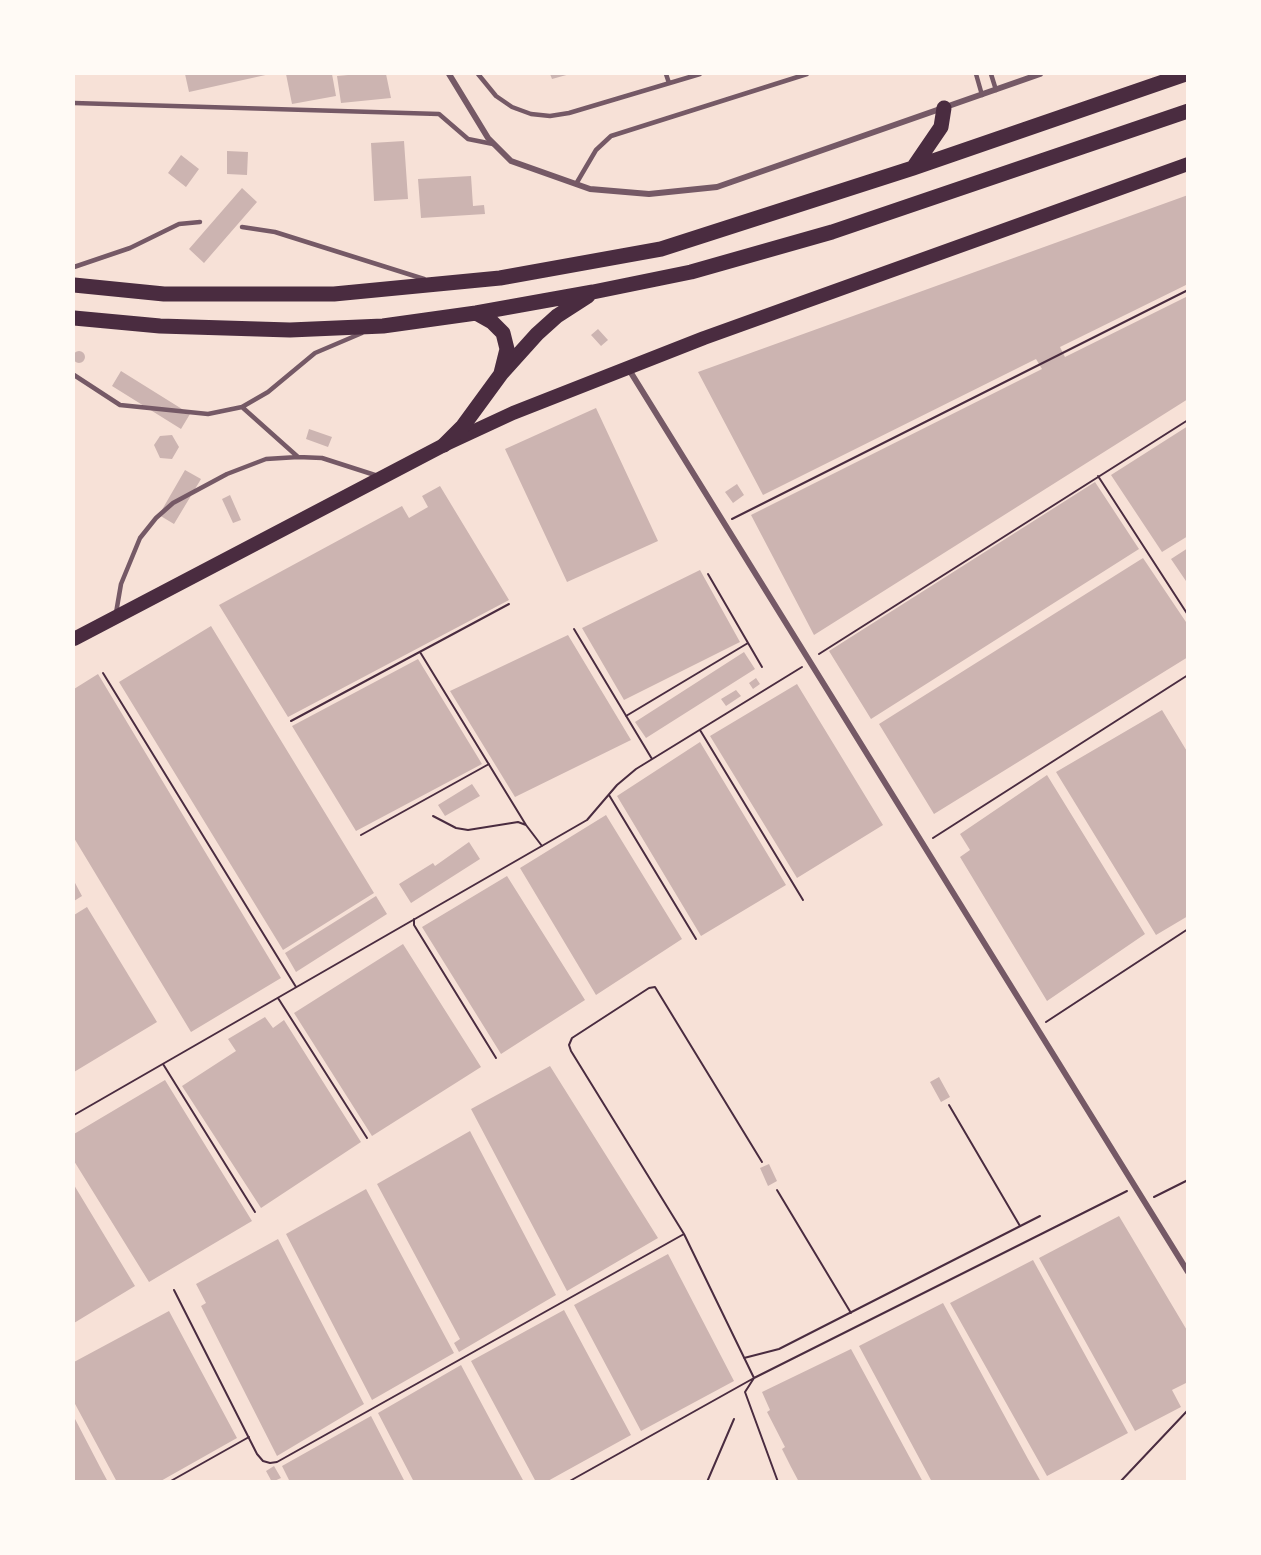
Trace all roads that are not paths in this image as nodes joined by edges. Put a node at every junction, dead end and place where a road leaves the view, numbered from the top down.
1 (449, 74) edge
2 (478, 74) edge
3 (666, 74) edge
4 (700, 74) edge
5 (807, 74) edge
6 (976, 74) edge
7 (991, 74) edge
8 (1040, 74) edge
9 (1186, 74) edge
10 (669, 83) junction
11 (996, 90) junction
12 (982, 95) junction
13 (74, 103) edge
14 (944, 108) junction
15 (1188, 111) edge
16 (494, 144) junction
17 (1188, 164) edge
18 (913, 168) junction
19 (576, 184) junction
20 (200, 222) dead end
21 (242, 228) dead end
22 (74, 267) edge
23 (435, 283) junction
24 (74, 285) edge
25 (593, 292) junction
26 (476, 313) junction
27 (74, 318) edge
28 (383, 326) junction
29 (627, 367) junction
30 (501, 374) junction
31 (74, 375) edge
32 (242, 407) junction
33 (444, 445) junction
34 (298, 457) junction
35 (383, 477) junction
36 (115, 616) junction
37 (74, 639) edge
38 (1188, 1272) edge

1 - 16 street
2 - 10 lane
3 - 10 lane
4 - 10 lane
5 - 19 lane
6 - 12 lane
7 - 11 lane
8 - 11 street
9 - 18 highway
11 - 12 street
12 - 14 street
13 - 16 lane
14 - 18 highway
14 - 19 street
15 - 25 highway
16 - 19 street
17 - 29 main road
18 - 23 highway
20 - 22 lane
21 - 23 lane
23 - 24 highway
25 - 26 highway
25 - 30 highway
26 - 28 highway
26 - 30 highway
27 - 28 highway
28 - 32 lane
29 - 33 main road
29 - 38 street
30 - 33 highway
31 - 32 lane
32 - 34 lane
33 - 35 main road
34 - 35 lane
34 - 36 lane
35 - 36 main road
36 - 37 main road

